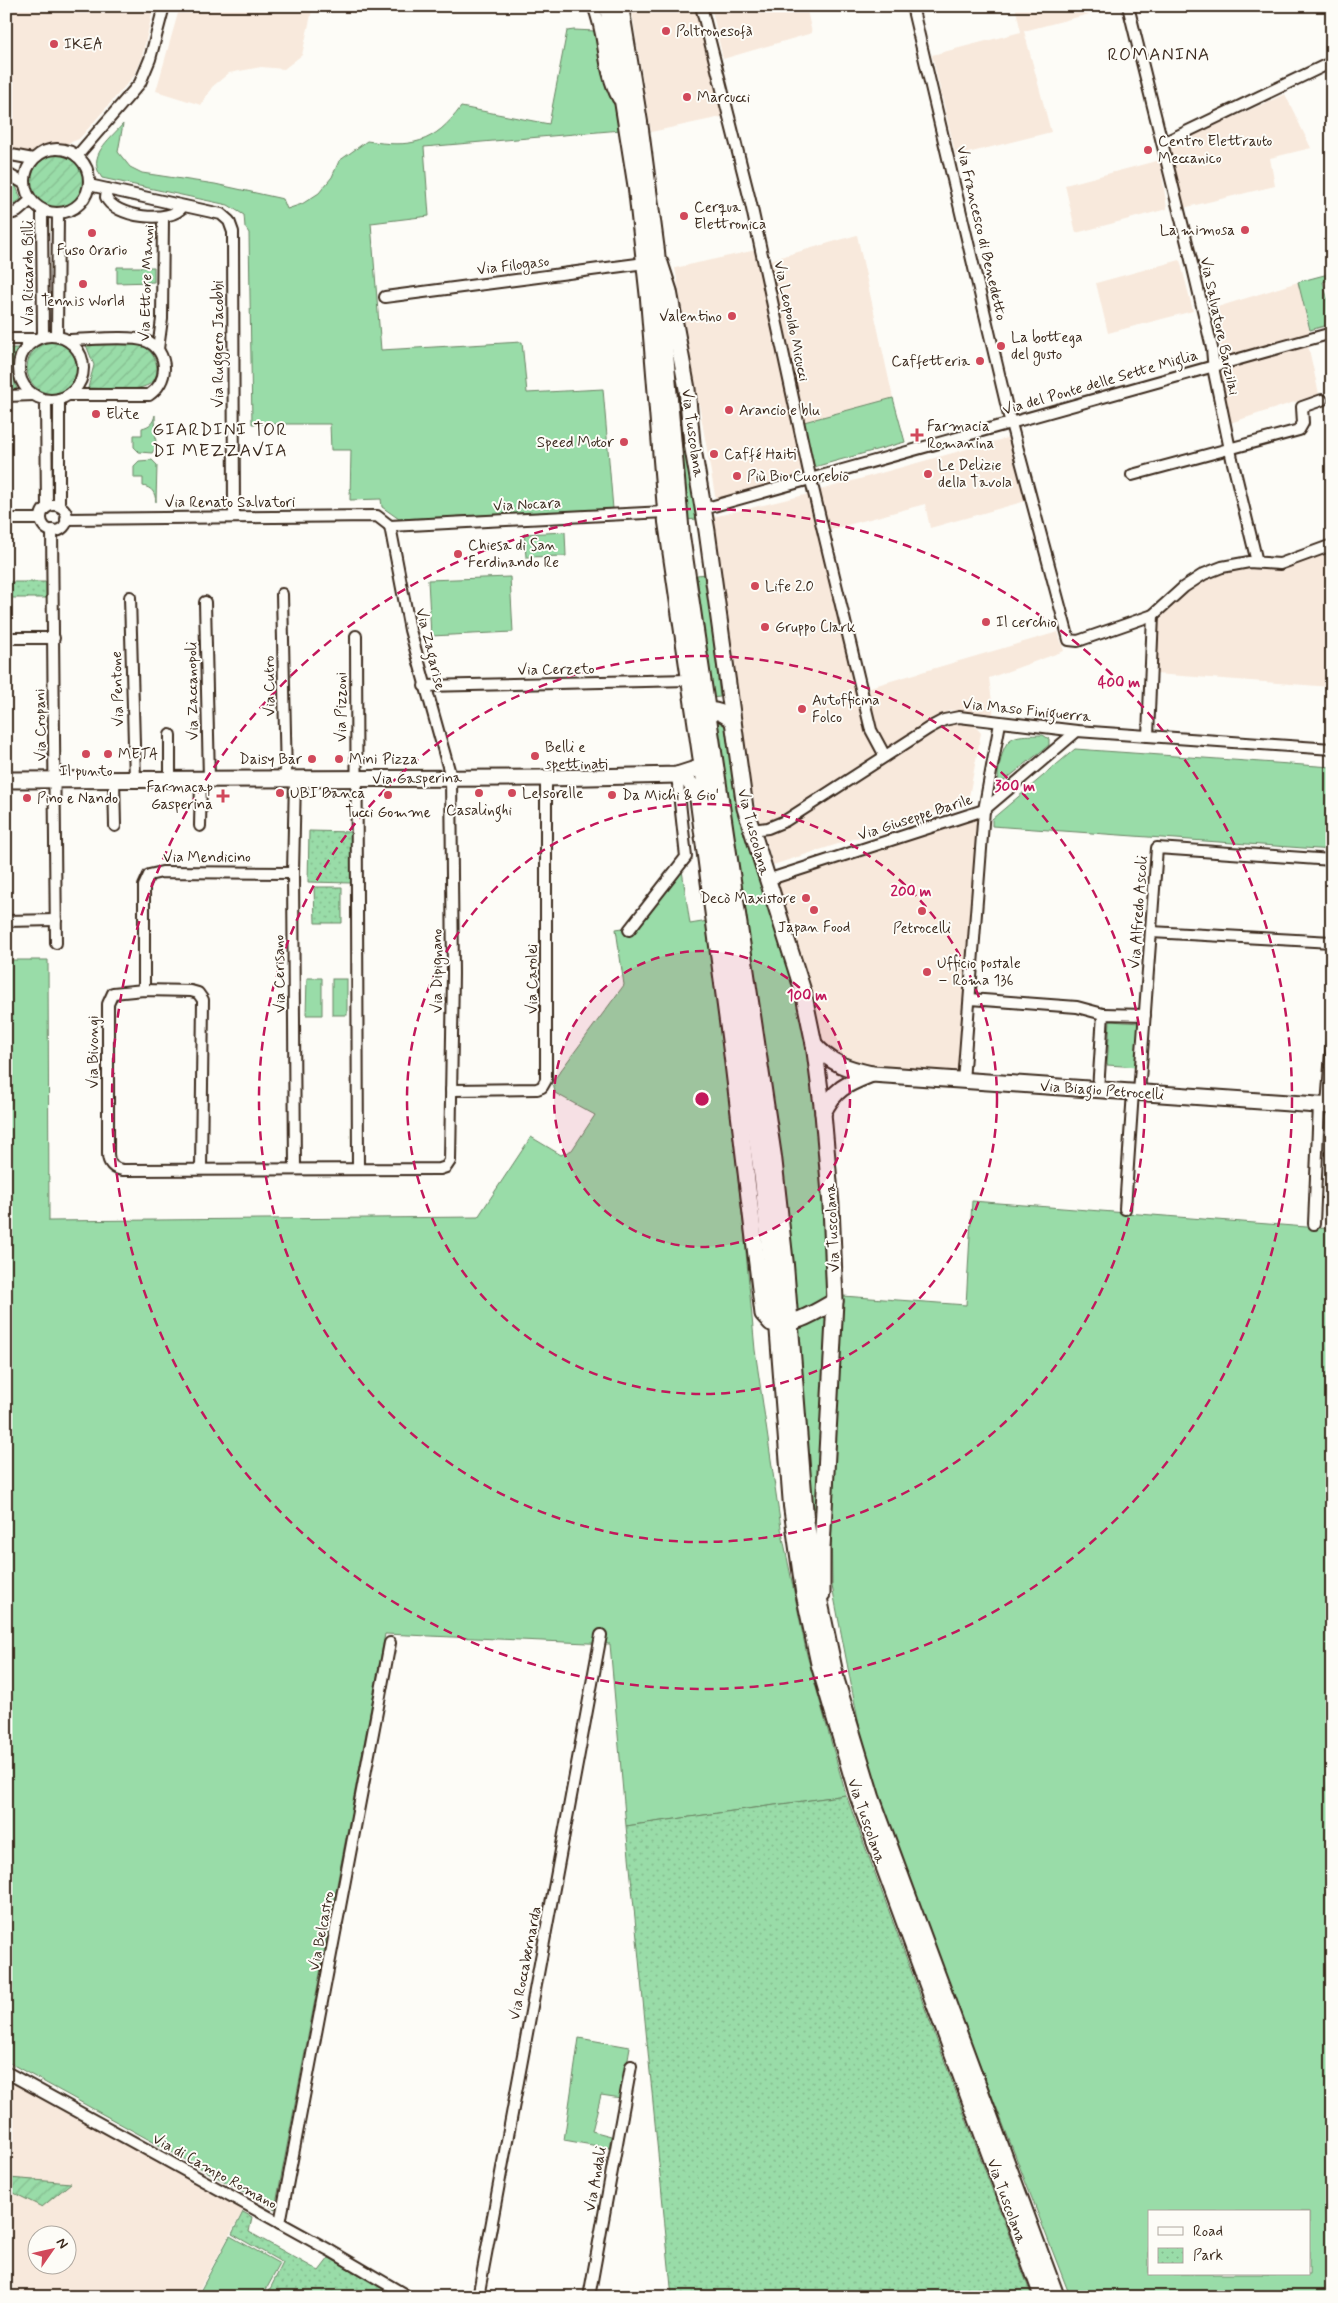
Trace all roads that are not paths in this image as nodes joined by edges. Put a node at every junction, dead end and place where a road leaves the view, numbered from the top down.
1 (164, 6) edge
2 (593, 6) edge
3 (608, 6) edge
4 (620, 6) edge
5 (701, 6) edge
6 (912, 6) edge
7 (1128, 6) edge
8 (1332, 62) edge
9 (625, 112) junction
10 (1163, 143) junction
11 (6, 154) edge
12 (77, 156) junction
13 (33, 159) junction
14 (6, 173) edge
15 (25, 184) junction
16 (89, 185) junction
17 (108, 189) junction
18 (31, 200) junction
19 (183, 206) junction
20 (42, 210) junction
21 (58, 213) junction
22 (6, 216) edge
23 (164, 218) junction
24 (656, 251) junction
25 (645, 263) junction
26 (385, 297) dead end
27 (1332, 333) edge
28 (40, 338) junction
29 (62, 338) junction
30 (6, 339) edge
31 (158, 349) junction
32 (1213, 365) junction
33 (34, 395) junction
34 (69, 395) junction
35 (6, 396) edge
36 (663, 398) junction
37 (59, 399) junction
38 (46, 400) junction
39 (1322, 400) dead end
40 (689, 408) junction
41 (1011, 422) junction
42 (1230, 448) junction
43 (1132, 475) dead end
44 (811, 479) junction
45 (59, 506) junction
46 (47, 507) junction
47 (703, 509) junction
48 (666, 512) junction
49 (234, 517) junction
50 (6, 519) edge
51 (41, 519) junction
52 (66, 519) junction
53 (390, 526) junction
54 (52, 530) junction
55 (1332, 545) edge
56 (1257, 562) junction
57 (282, 594) dead end
58 (130, 597) dead end
59 (205, 602) dead end
60 (1153, 615) junction
61 (356, 636) dead end
62 (6, 638) edge
63 (54, 638) junction
64 (689, 680) junction
65 (424, 686) junction
66 (701, 716) junction
67 (733, 721) junction
68 (1000, 723) junction
69 (1077, 731) junction
70 (170, 735) dead end
71 (1148, 736) junction
72 (1332, 749) edge
73 (885, 756) junction
74 (702, 767) junction
75 (677, 775) junction
76 (450, 777) junction
77 (291, 778) junction
78 (356, 778) junction
79 (546, 778) junction
80 (55, 779) junction
81 (205, 779) junction
82 (6, 780) edge
83 (114, 780) junction
84 (134, 780) junction
85 (170, 780) junction
86 (698, 799) junction
87 (984, 810) junction
88 (115, 826) dead end
89 (200, 826) dead end
90 (751, 830) junction
91 (716, 854) junction
92 (1332, 860) edge
93 (293, 873) junction
94 (768, 880) junction
95 (56, 920) junction
96 (6, 921) edge
97 (629, 930) dead end
98 (1151, 932) junction
99 (1332, 942) edge
100 (56, 943) dead end
101 (735, 981) junction
102 (144, 990) junction
103 (970, 999) junction
104 (1103, 1014) junction
105 (1145, 1015) junction
106 (1332, 1039) edge
107 (814, 1044) junction
108 (732, 1055) junction
109 (872, 1074) junction
110 (964, 1081) junction
111 (451, 1090) junction
112 (1098, 1090) junction
113 (1136, 1092) junction
114 (1326, 1106) edge
115 (823, 1113) junction
116 (448, 1165) joint
117 (201, 1169) junction
118 (296, 1169) junction
119 (358, 1169) junction
120 (1125, 1209) dead end
121 (1314, 1224) dead end
122 (835, 1301) junction
123 (784, 1323) junction
124 (823, 1623) junction
125 (601, 1635) dead end
126 (390, 1643) dead end
127 (631, 2066) dead end
128 (6, 2072) edge
129 (280, 2223) junction
130 (409, 2297) edge
131 (478, 2297) edge
132 (589, 2297) edge
133 (1043, 2297) edge
134 (1056, 2297) edge

1 - 12 street
2 - 9 street
3 - 9 main road, Via Tuscolana
4 - 24 main road, Via Tuscolana
5 - 44 street, Via Leopoldo Micucci
6 - 41 street, Via Francesco di Benedetto
7 - 10 street, Via Salvatore Barzilai
8 - 10 street
9 - 25 main road, Via Tuscolana
10 - 32 street, Via Salvatore Barzilai
11 - 13 street
12 - 13 street
12 - 16 street
13 - 15 street
14 - 15 street
15 - 18 street
16 - 17 street, Via Ruggero Jacobbi
16 - 21 street
17 - 19 street, Via Ruggero Jacobbi
17 - 23 street
18 - 20 street
18 - 22 street
19 - 23 street
19 - 49 street, Via Ruggero Jacobbi
20 - 21 street
20 - 28 street, Via Riccardo Billi
21 - 29 street, Via Riccardo Billi
23 - 31 street, Via Ettore Manni
24 - 36 main road, Via Tuscolana
24 - 40 street, Via Tuscolana
25 - 26 street, Via Filogaso
25 - 36 main road, Via Tuscolana
27 - 32 street, Via del Ponte delle Sette Miglia
28 - 29 street
28 - 30 street
28 - 33 street
29 - 31 street
29 - 34 street
31 - 34 street, Via Ettore Manni
32 - 41 street, Via del Ponte delle Sette Miglia
32 - 42 street, Via Salvatore Barzilai
33 - 35 street
33 - 38 street
34 - 37 street
36 - 40 street
36 - 48 main road, Via Tuscolana
36 - 66 main road, Via Tuscolana
37 - 38 street
37 - 45 street
38 - 46 street
39 - 42 street
40 - 47 street, Via Tuscolana
41 - 44 street, Via del Ponte delle Sette Miglia
41 - 60 street, Via Francesco di Benedetto
42 - 43 street
42 - 56 street, Via Salvatore Barzilai
44 - 47 street, Via del Ponte delle Sette Miglia
44 - 73 street, Via Leopoldo Micucci
45 - 46 street
45 - 52 street
46 - 51 street
47 - 67 street, Via Tuscolana
48 - 53 street, Via Nocara
48 - 64 main road, Via Tuscolana
49 - 52 street, Via Renato Salvatori
49 - 53 street, Via Renato Salvatori
50 - 51 street
51 - 54 street
52 - 54 street
53 - 65 street, Via Zagarise
54 - 63 street, Via Cropani
55 - 56 street
56 - 60 street
57 - 77 street, Via Cutro
58 - 84 street, Via Pentone
59 - 81 street, Via Zaccanopoli
60 - 71 street
61 - 78 street, Via Pizzoni
62 - 63 street
63 - 80 street, Via Cropani
64 - 65 street, Via Cerzeto
64 - 66 main road, Via Tuscolana
65 - 76 street, Via Zagarise
66 - 67 street
66 - 74 main road, Via Tuscolana
66 - 123 main road, Via Tuscolana
67 - 90 street, Via Tuscolana
68 - 69 street, Via Maso Finiguerra
68 - 73 street, Via Maso Finiguerra
68 - 87 street
69 - 71 street, Via Maso Finiguerra
69 - 87 street, Via Giuseppe Barile
70 - 85 street
71 - 72 street, Via Maso Finiguerra
73 - 90 street, Via Maso Finiguerra
74 - 75 street, Via Gasperina
74 - 91 main road, Via Tuscolana
75 - 79 street, Via Gasperina
75 - 86 street
75 - 97 street
76 - 78 street, Via Gasperina
76 - 79 street, Via Gasperina
76 - 111 street, Via Dipignano
77 - 78 street, Via Gasperina
77 - 81 street, Via Gasperina
77 - 93 street, Via Cerisano
78 - 119 street
79 - 111 street, Via Carolei
80 - 82 street, Via Gasperina
80 - 83 street, Via Gasperina
80 - 95 street, Via Cropani
81 - 85 street, Via Gasperina
81 - 89 street, Via Zaccanopoli
83 - 84 street, Via Gasperina
83 - 88 street
84 - 85 street, Via Gasperina
86 - 91 street
86 - 108 street
87 - 94 street, Via Giuseppe Barile
87 - 103 street
90 - 94 street, Via Tuscolana
91 - 101 main road, Via Tuscolana
92 - 98 street, Via Alfredo Ascoli
93 - 102 street, Via Mendicino
93 - 118 street, Via Cerisano
94 - 107 street, Via Tuscolana
95 - 96 street
95 - 100 street, Via Cropani
98 - 99 street
98 - 105 street, Via Alfredo Ascoli
101 - 108 street
101 - 123 main road, Via Tuscolana
102 - 117 street, Via Bivongi
102 - 117 street, Via Bivongi
103 - 104 street
103 - 110 street
104 - 105 street
104 - 112 street
105 - 113 street, Via Alfredo Ascoli
106 - 114 street
107 - 109 street, Via Biagio Petrocelli
107 - 115 street, Via Tuscolana
108 - 123 street
109 - 110 street, Via Biagio Petrocelli
109 - 115 street, Via Biagio Petrocelli
110 - 112 street, Via Biagio Petrocelli
111 - 116 street, Via Dipignano
112 - 113 street, Via Biagio Petrocelli
113 - 114 street, Via Biagio Petrocelli
113 - 120 street, Via Alfredo Ascoli
114 - 121 street
115 - 122 street, Via Tuscolana
116 - 119 street, Via Bivongi
117 - 118 street, Via Bivongi
118 - 119 street, Via Bivongi
122 - 123 street
122 - 124 street, Via Tuscolana
123 - 124 main road, Via Tuscolana
123 - 133 main road, Via Tuscolana
124 - 134 main road, Via Tuscolana
125 - 131 street, Via Roccabernarda
126 - 129 street, Via Belcastro
127 - 132 street, Via Andali
128 - 129 street, Via di Campo Romano
129 - 130 street, Via di Campo Romano

